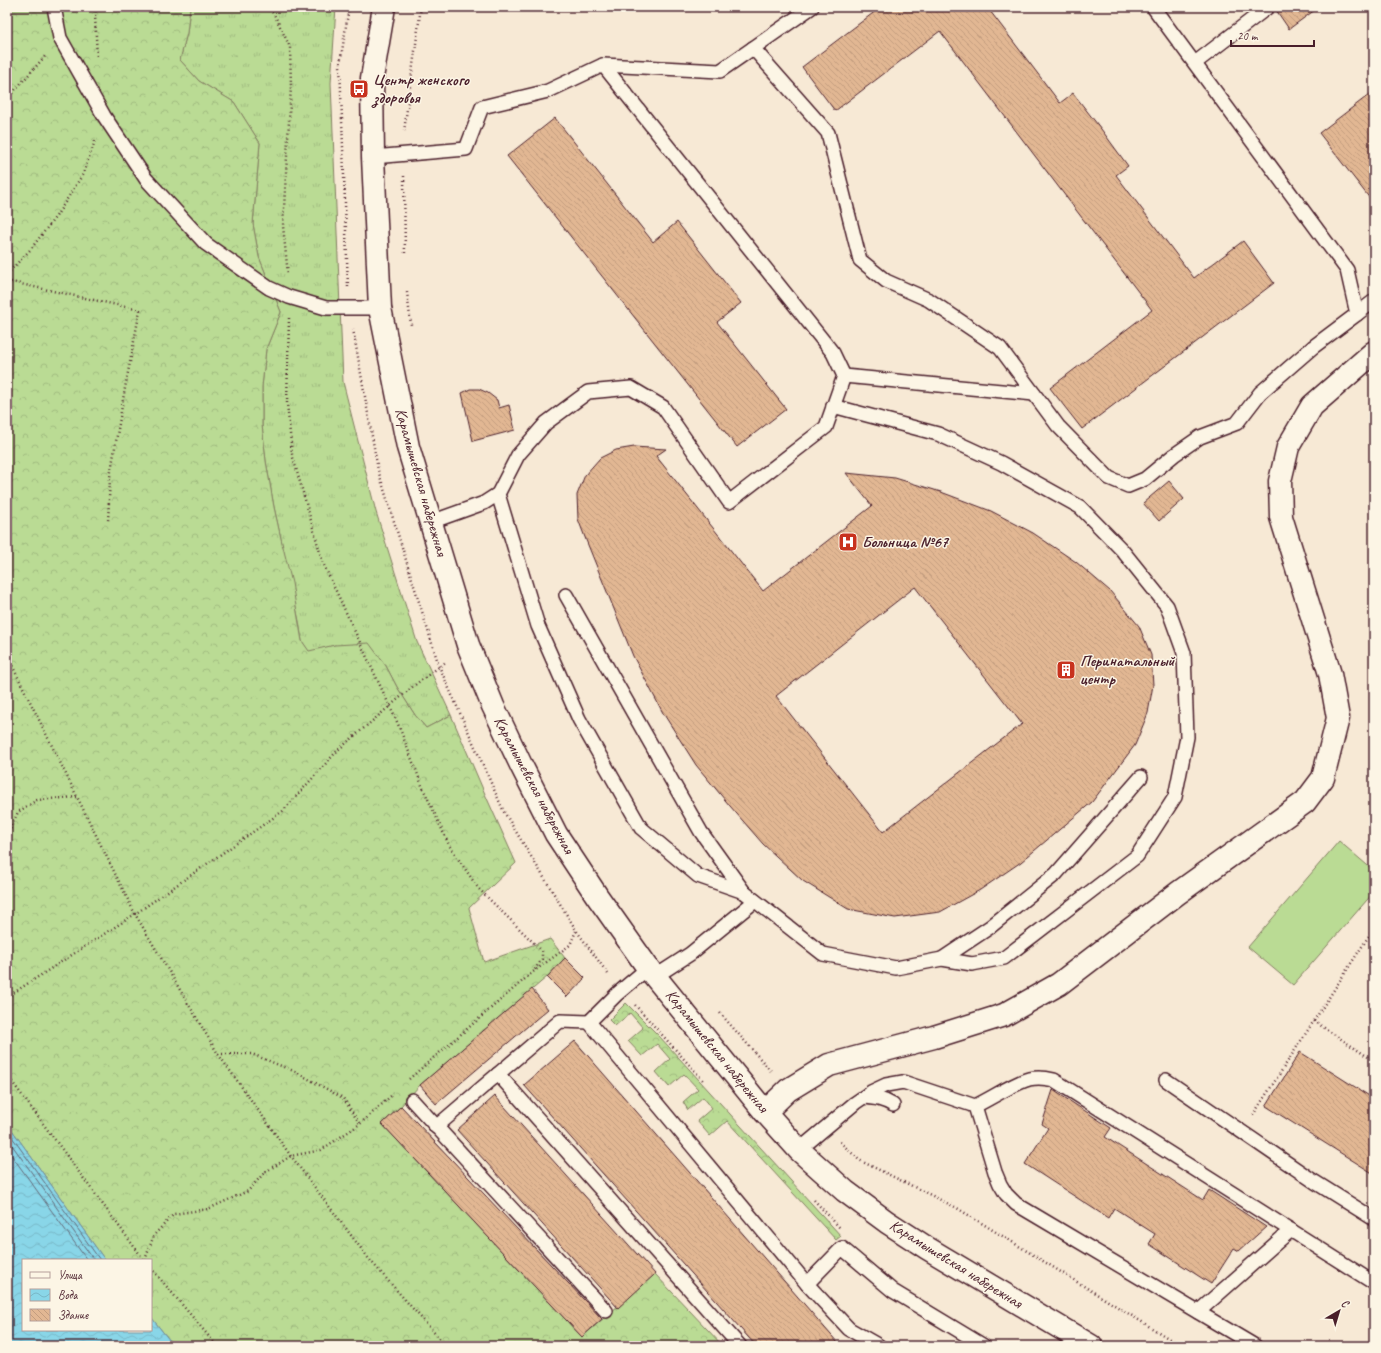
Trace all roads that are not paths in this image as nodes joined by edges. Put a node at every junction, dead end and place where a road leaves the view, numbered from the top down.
1 (54, 7) edge
2 (384, 7) edge
3 (812, 7) edge
4 (1153, 7) edge
5 (1268, 7) edge
6 (753, 48) junction
7 (1195, 64) junction
8 (603, 65) junction
9 (373, 157) junction
10 (1374, 301) edge
11 (380, 308) junction
12 (1357, 314) junction
13 (1374, 352) edge
14 (844, 376) junction
15 (1034, 394) junction
16 (833, 406) junction
17 (498, 494) junction
18 (431, 522) junction
19 (566, 595) dead end
20 (1141, 777) dead end
21 (744, 892) junction
22 (755, 900) junction
23 (942, 959) junction
24 (652, 972) junction
25 (589, 1022) junction
26 (498, 1074) junction
27 (1166, 1080) dead end
28 (864, 1097) junction
29 (412, 1100) dead end
30 (893, 1105) dead end
31 (975, 1106) junction
32 (765, 1112) junction
33 (436, 1127) junction
34 (799, 1150) junction
35 (1374, 1219) edge
36 (1291, 1230) junction
37 (1374, 1283) edge
38 (807, 1284) junction
39 (606, 1311) dead end
40 (1198, 1312) junction
41 (740, 1346) edge
42 (879, 1346) edge
43 (984, 1346) edge
44 (1091, 1346) edge
45 (1255, 1346) edge

1 - 11 lane
2 - 9 street, Карамышевская набережная
3 - 6 lane
4 - 7 lane
5 - 7 lane
6 - 8 lane
6 - 15 lane
7 - 12 lane
8 - 9 lane
8 - 14 lane
9 - 11 street, Карамышевская набережная
10 - 12 lane
11 - 18 street, Карамышевская набережная
12 - 15 lane
13 - 32 street
14 - 15 lane
14 - 16 lane
16 - 17 lane
16 - 23 lane
17 - 18 lane
17 - 21 lane
18 - 24 street, Карамышевская набережная
19 - 21 lane
20 - 23 lane
21 - 22 lane
22 - 23 lane
22 - 24 lane
24 - 25 lane
24 - 32 street, Карамышевская набережная
25 - 26 lane
25 - 38 lane
26 - 33 lane
26 - 41 lane
27 - 35 lane
28 - 30 lane
28 - 31 lane
28 - 34 lane
29 - 33 lane
31 - 36 lane
31 - 40 lane
32 - 34 street, Карамышевская набережная
33 - 39 lane
34 - 44 street, Карамышевская набережная
36 - 37 lane
36 - 40 lane
38 - 42 lane
38 - 43 lane
40 - 45 lane

